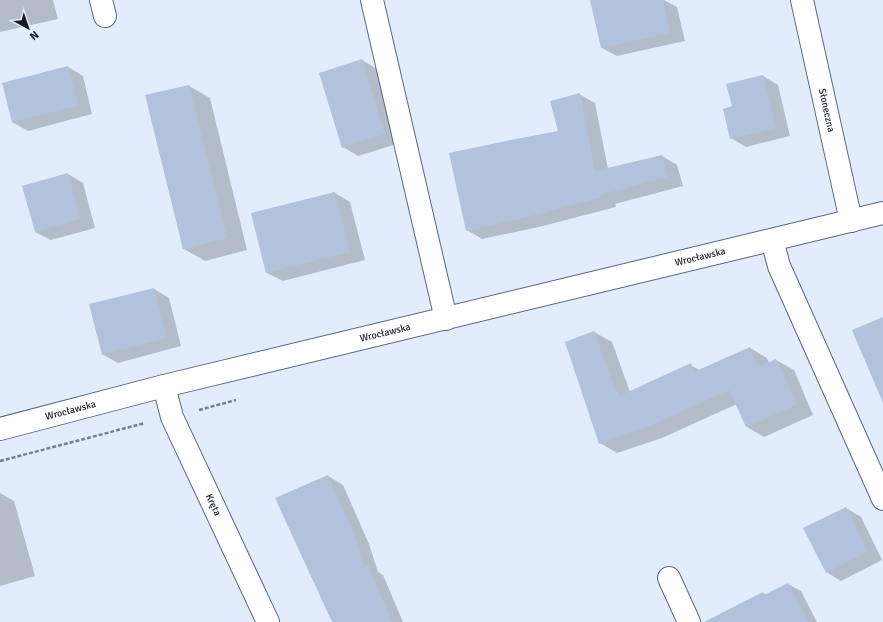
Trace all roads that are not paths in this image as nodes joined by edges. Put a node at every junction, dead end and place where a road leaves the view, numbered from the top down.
1 (372, 0) edge
2 (802, 0) edge
3 (883, 213) edge
4 (851, 221) junction
5 (772, 240) junction
6 (446, 318) junction
7 (164, 386) junction
8 (0, 429) edge
9 (883, 499) edge
10 (669, 578) dead end
11 (268, 622) edge
12 (689, 622) edge

1 - 6 street
2 - 4 street, Słoneczna
3 - 4 street, Wrocławska
4 - 5 street, Wrocławska
5 - 6 street, Wrocławska
5 - 9 street
6 - 7 street, Wrocławska
7 - 8 street, Wrocławska
7 - 11 street, Kręta
10 - 12 street

